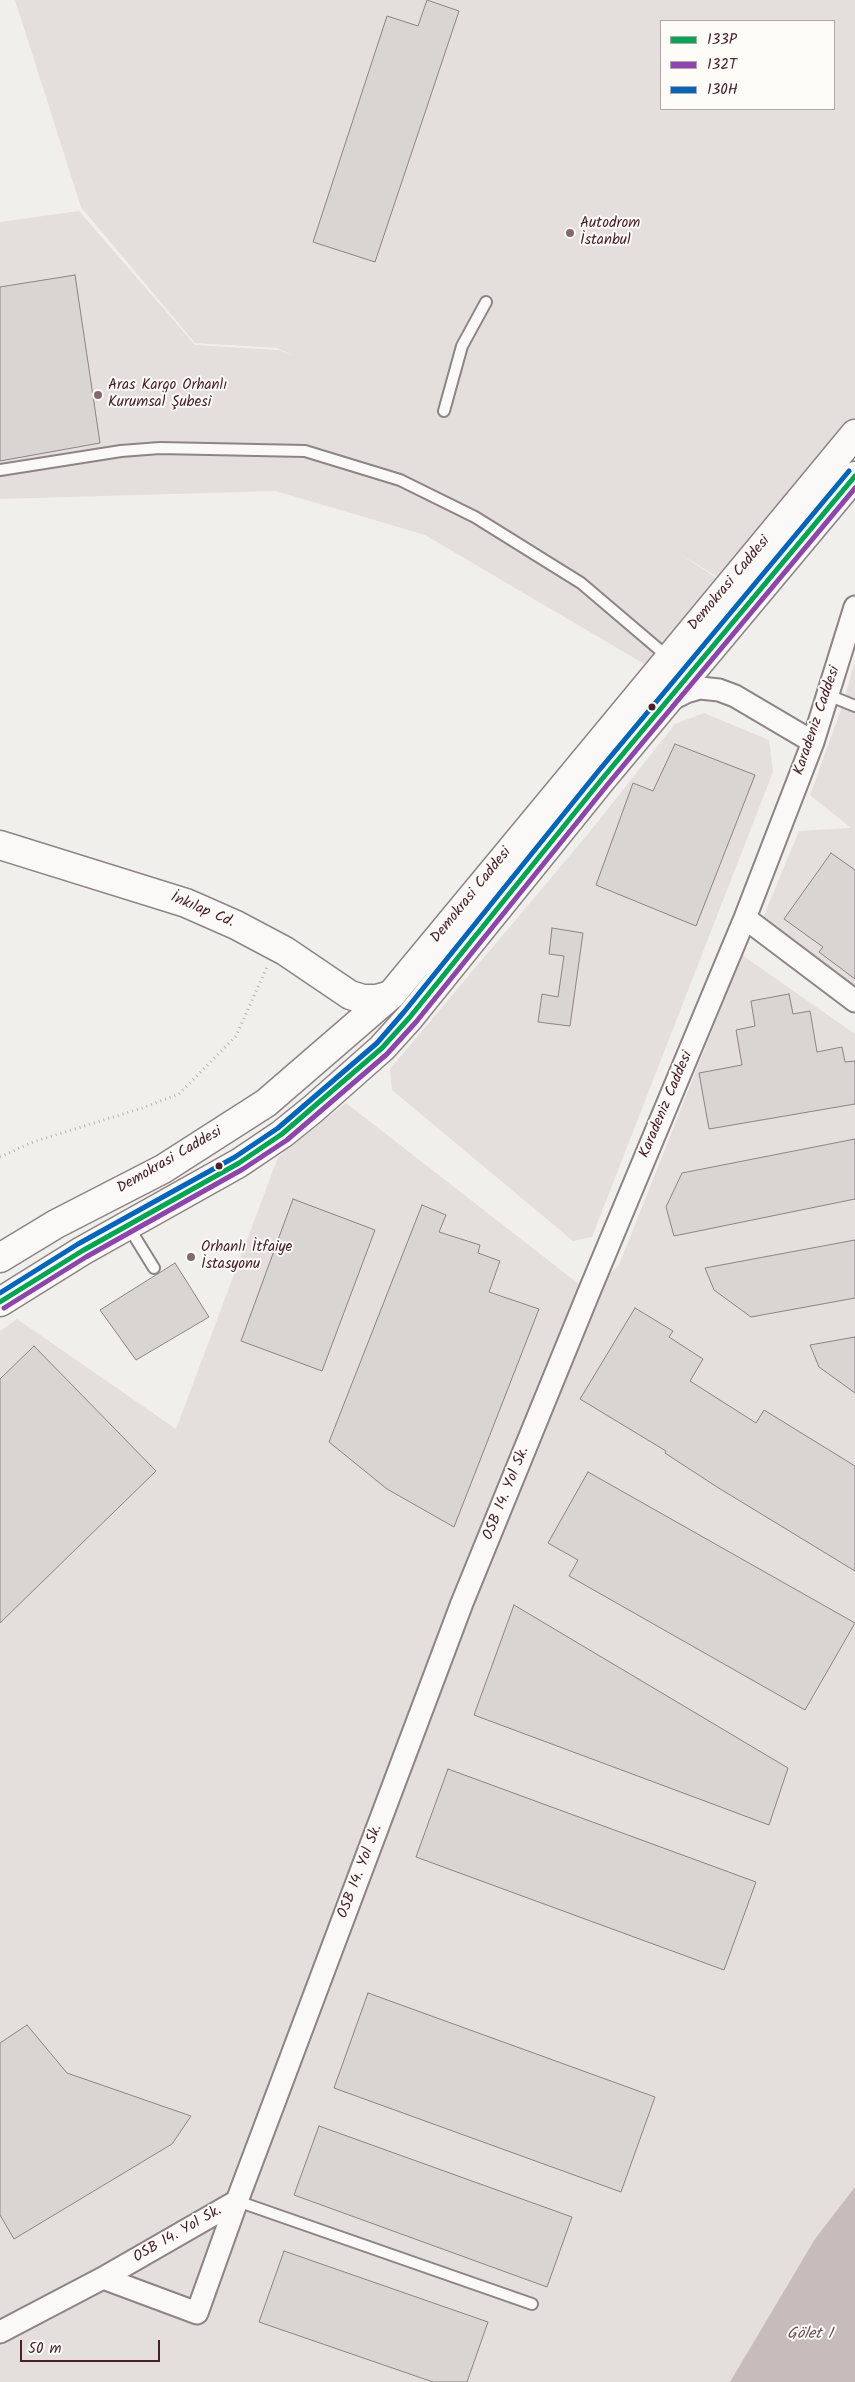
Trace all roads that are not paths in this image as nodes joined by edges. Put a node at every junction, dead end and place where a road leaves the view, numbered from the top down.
1 (486, 302) dead end
2 (444, 411) dead end
3 (855, 434) edge
4 (0, 470) edge
5 (851, 487) edge
6 (798, 504) junction
7 (855, 607) edge
8 (668, 658) junction
9 (828, 695) junction
10 (668, 701) junction
11 (855, 706) edge
12 (813, 742) junction
13 (0, 845) edge
14 (745, 918) junction
15 (331, 981) junction
16 (391, 995) junction
17 (855, 1000) edge
18 (336, 1043) junction
19 (357, 1071) junction
20 (81, 1210) junction
21 (128, 1225) junction
22 (0, 1258) edge
23 (154, 1268) dead end
24 (589, 1292) joint
25 (0, 1302) edge
26 (237, 2200) junction
27 (103, 2278) junction
28 (532, 2304) dead end
29 (0, 2332) edge

1 - 2 lane
3 - 6 main road, Demokrasi Caddesi
4 - 8 lane
5 - 6 street
5 - 10 main road, Demokrasi Caddesi
6 - 8 main road, Demokrasi Caddesi
7 - 9 street, Karadeniz Caddesi
8 - 16 main road, Demokrasi Caddesi
9 - 11 lane
9 - 12 street, Karadeniz Caddesi
10 - 12 street
10 - 19 main road, Demokrasi Caddesi
12 - 14 street, Karadeniz Caddesi
13 - 15 main road, İnkılap Cd.
14 - 17 street
14 - 24 street, Karadeniz Caddesi
15 - 16 main road, İnkılap Cd.
15 - 18 main road
16 - 18 main road, Demokrasi Caddesi
16 - 19 main road
18 - 20 main road, Demokrasi Caddesi
19 - 21 main road, Demokrasi Caddesi
20 - 21 main road
20 - 22 main road, Demokrasi Caddesi
21 - 23 lane
21 - 25 main road, Demokrasi Caddesi
24 - 26 street, OSB 14. Yol Sk.
26 - 27 street, OSB 14. Yol Sk.
26 - 27 street
26 - 28 lane
27 - 29 street, OSB 14. Yol Sk.

